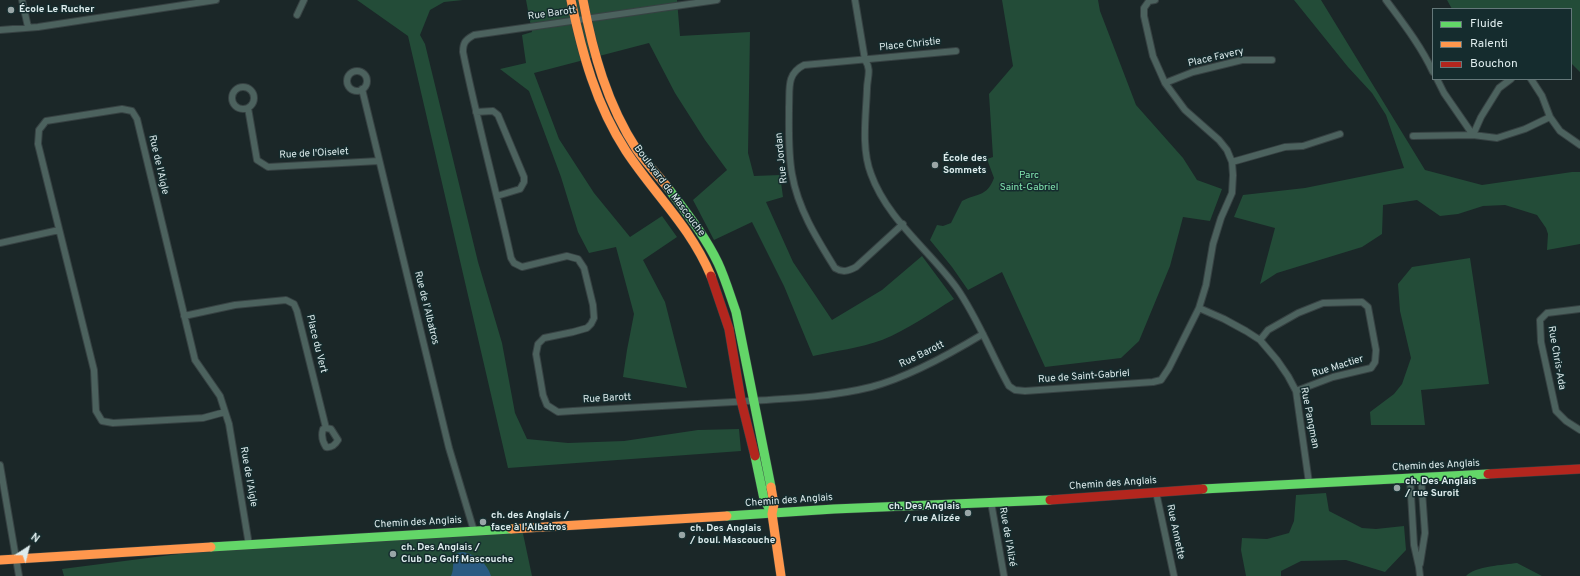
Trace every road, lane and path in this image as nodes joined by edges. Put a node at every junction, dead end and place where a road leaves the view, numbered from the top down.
1 (22, 0) edge
2 (216, 0) edge
3 (304, 0) edge
4 (571, 0) edge
5 (583, 0) edge
6 (716, 0) edge
7 (855, 0) edge
8 (1155, 0) edge
9 (1386, 0) edge
10 (693, 1) edge
11 (297, 15) dead end
12 (586, 19) junction
13 (575, 21) junction
14 (28, 27) junction
15 (0, 30) edge
16 (956, 51) dead end
17 (866, 60) junction
18 (1272, 60) dead end
19 (1432, 70) edge
20 (1437, 80) edge
21 (1511, 80) edge
22 (1532, 80) edge
23 (1165, 83) junction
24 (362, 89) dead end
25 (248, 108) dead end
26 (476, 112) junction
27 (1550, 117) junction
28 (1340, 134) dead end
29 (1474, 135) junction
30 (1413, 136) dead end
31 (1580, 145) edge
32 (379, 161) junction
33 (1232, 162) junction
34 (497, 196) junction
35 (902, 224) junction
36 (59, 230) junction
37 (0, 243) edge
38 (1199, 308) junction
39 (1580, 309) edge
40 (184, 316) junction
41 (983, 334) junction
42 (1260, 340) junction
43 (1296, 391) junction
44 (753, 401) junction
45 (742, 402) junction
46 (225, 412) junction
47 (326, 428) dead end
48 (1580, 430) edge
49 (0, 465) edge
50 (1580, 470) edge
51 (1422, 477) junction
52 (1410, 478) junction
53 (1309, 484) junction
54 (1156, 492) junction
55 (991, 502) junction
56 (772, 514) junction
57 (474, 531) junction
58 (249, 545) junction
59 (16, 559) junction
60 (0, 560) edge
61 (1419, 567) junction
62 (19, 576) edge
63 (781, 576) edge
64 (1004, 576) edge
65 (1174, 576) edge
66 (1420, 576) edge

1 - 14 street
2 - 14 street
3 - 11 street
4 - 13 street, Boulevard de Mascouche
5 - 12 street, Boulevard de Mascouche
6 - 10 street, Rue Barott
7 - 17 street, Rue de Saint-Gabriel
8 - 23 street, Rue de Saint-Gabriel
9 - 19 street
10 - 12 street, Rue Barott
12 - 13 street, Rue Barott
12 - 44 street, Boulevard de Mascouche
13 - 26 street, Rue Barott
13 - 45 street, Boulevard de Mascouche
14 - 15 street
16 - 17 street, Place Christie
17 - 35 street, Rue de Saint-Gabriel
17 - 35 street, Rue Jordan
18 - 23 street, Place Favery
20 - 29 street
21 - 29 street
22 - 27 street
23 - 33 street, Rue de Saint-Gabriel
24 - 32 street, Rue de l'Albatros
25 - 32 street, Rue de l'Oiselet
26 - 34 street, Rue Barott
26 - 34 street
27 - 29 street
27 - 31 street
28 - 33 street
29 - 30 street
32 - 57 street, Rue de l'Albatros
33 - 38 street, Rue de Saint-Gabriel
34 - 45 street, Rue Barott
35 - 41 street, Rue de Saint-Gabriel
36 - 37 street
36 - 40 street, Rue de l'Aigle
36 - 46 street, Rue de l'Aigle
38 - 41 street, Rue de Saint-Gabriel
38 - 42 street, Rue Pangman
39 - 48 street, Rue Chris-Ada
40 - 46 street, Rue de l'Aigle
40 - 47 street, Place du Vert
41 - 44 street, Rue Barott
42 - 43 street, Rue Pangman
42 - 43 street, Rue Mactier
43 - 53 street, Rue Pangman
44 - 45 street, Rue Barott
44 - 56 street, Boulevard de Mascouche
45 - 56 street, Boulevard de Mascouche
46 - 58 street, Rue de l'Aigle
49 - 59 street
50 - 51 street, Chemin des Anglais
51 - 52 street, Chemin des Anglais
51 - 61 street
52 - 53 street, Chemin des Anglais
52 - 61 street
53 - 54 street, Chemin des Anglais
54 - 55 street, Chemin des Anglais
54 - 65 street, Rue Annette
55 - 56 street, Chemin des Anglais
55 - 64 street, Rue de l'Alizé
56 - 57 street, Chemin des Anglais
56 - 63 street, Boulevard de Mascouche
57 - 58 street, Chemin des Anglais
58 - 59 street, Chemin des Anglais
59 - 60 street, Chemin des Anglais
59 - 62 street
61 - 66 street

